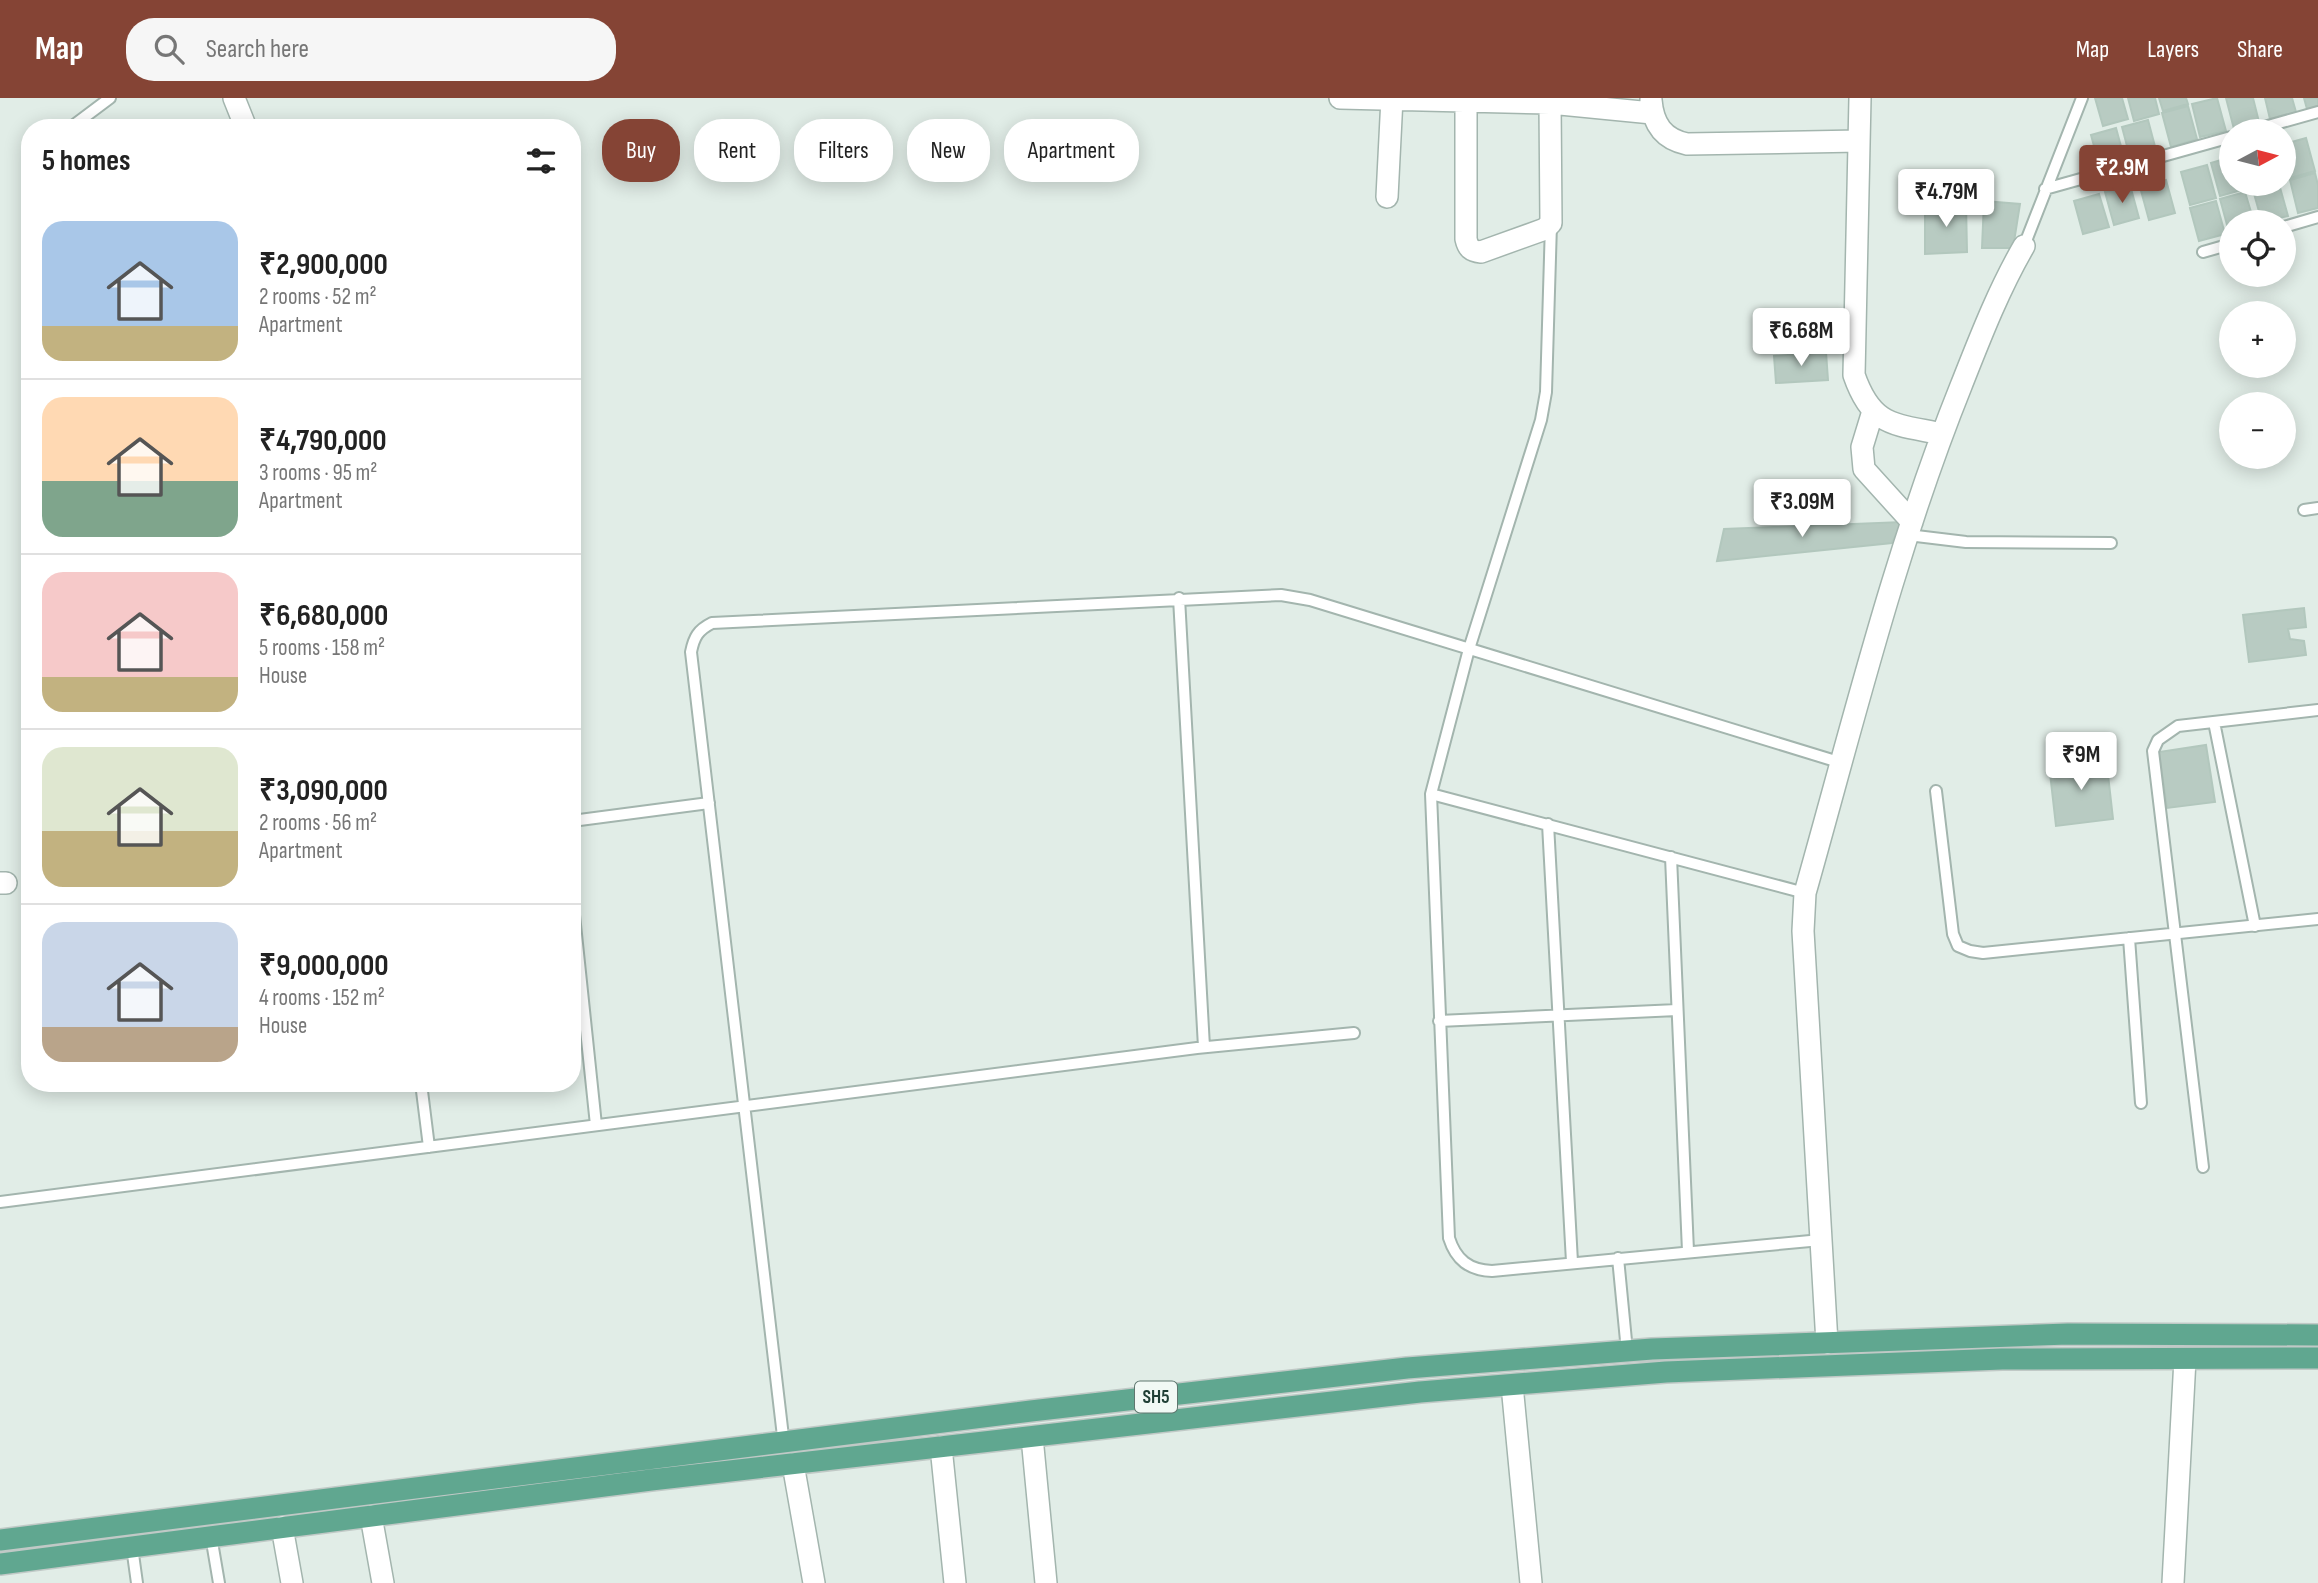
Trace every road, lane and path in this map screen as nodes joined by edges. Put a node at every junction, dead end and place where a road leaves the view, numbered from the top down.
1 (110, 98) edge
2 (234, 98) edge
3 (1340, 98) edge
4 (1860, 98) edge
5 (2082, 98) edge
6 (1392, 99) edge
7 (1466, 99) edge
8 (1550, 103) junction
9 (1652, 105) edge
10 (2318, 112) edge
11 (83, 119) edge
12 (242, 119) edge
13 (2293, 119) edge
14 (2219, 140) edge
15 (1859, 141) junction
16 (2045, 189) junction
17 (1387, 197) dead end
18 (2318, 217) edge
19 (1551, 223) junction
20 (2296, 224) edge
21 (2024, 246) joint
22 (2219, 247) edge
23 (2203, 252) dead end
24 (1873, 411) junction
25 (1942, 434) junction
26 (2318, 508) edge
27 (2304, 510) dead end
28 (1910, 529) junction
29 (2111, 543) dead end
30 (1179, 598) junction
31 (1469, 649) junction
32 (2318, 710) edge
33 (2214, 722) junction
34 (1842, 763) junction
35 (1936, 791) dead end
36 (1431, 794) junction
37 (709, 803) junction
38 (581, 820) edge
39 (1548, 824) junction
40 (1671, 856) junction
41 (1805, 893) junction
42 (2318, 919) edge
43 (2255, 926) junction
44 (2173, 934) junction
45 (2129, 938) junction
46 (581, 982) edge
47 (1677, 1010) junction
48 (1557, 1016) junction
49 (1439, 1021) junction
50 (1354, 1033) dead end
51 (1204, 1047) junction
52 (422, 1092) edge
53 (2141, 1103) dead end
54 (744, 1106) junction
55 (596, 1125) junction
56 (429, 1147) junction
57 (2203, 1167) dead end
58 (0, 1202) edge
59 (1821, 1240) junction
60 (1688, 1251) junction
61 (1618, 1258) junction
62 (1572, 1262) junction
63 (2318, 1335) edge
64 (1827, 1343) junction
65 (1627, 1351) junction
66 (2318, 1358) edge
67 (2185, 1359) junction
68 (1512, 1385) junction
69 (1032, 1437) junction
70 (783, 1442) junction
71 (941, 1447) junction
72 (790, 1464) junction
73 (371, 1516) junction
74 (282, 1527) junction
75 (211, 1536) junction
76 (0, 1540) edge
77 (132, 1546) junction
78 (0, 1564) edge
79 (137, 1583) edge
80 (219, 1583) edge
81 (292, 1583) edge
82 (383, 1583) edge
83 (814, 1583) edge
84 (955, 1583) edge
85 (1046, 1583) edge
86 (1531, 1583) edge
87 (2173, 1583) edge

1 - 11 lane
2 - 12 street
3 - 6 street
4 - 15 street
5 - 16 lane
6 - 7 street
6 - 17 street
7 - 8 street
7 - 19 street
8 - 9 street
8 - 19 street
9 - 15 street
10 - 13 lane
14 - 16 lane
15 - 24 street
16 - 21 lane
18 - 20 lane
19 - 31 lane
21 - 25 street
22 - 23 lane
24 - 25 street
24 - 28 street
25 - 28 street
26 - 27 lane
28 - 29 lane
28 - 34 street
30 - 31 lane
30 - 37 lane
30 - 51 lane
31 - 34 lane
31 - 36 lane
32 - 33 lane
33 - 43 lane
33 - 44 lane
34 - 41 street
35 - 45 lane
36 - 39 lane
36 - 49 lane
37 - 38 lane
37 - 54 lane
39 - 40 lane
39 - 48 lane
40 - 41 lane
40 - 47 lane
41 - 59 street
42 - 43 lane
43 - 44 lane
44 - 45 lane
44 - 57 lane
45 - 53 lane
46 - 55 lane
47 - 48 lane
47 - 60 lane
48 - 49 lane
48 - 62 lane
49 - 62 lane
50 - 51 lane
51 - 54 lane
52 - 56 lane
54 - 55 lane
54 - 70 lane
55 - 56 lane
56 - 58 lane
59 - 60 lane
59 - 64 street
60 - 61 lane
61 - 62 lane
61 - 65 lane
63 - 64 main road, SH5
64 - 65 main road, SH5
65 - 70 main road, SH5
66 - 67 main road, SH5
67 - 68 main road, SH5
67 - 87 street
68 - 69 main road, SH5
68 - 86 street
69 - 71 main road, SH5
69 - 85 street
70 - 72 lane
70 - 76 main road, SH5
71 - 72 main road, SH5
71 - 84 street
72 - 73 main road, SH5
72 - 83 street
73 - 74 main road, SH5
73 - 82 street
74 - 75 main road, SH5
74 - 81 street
75 - 77 main road, SH5
75 - 80 lane
77 - 78 main road, SH5
77 - 79 lane

